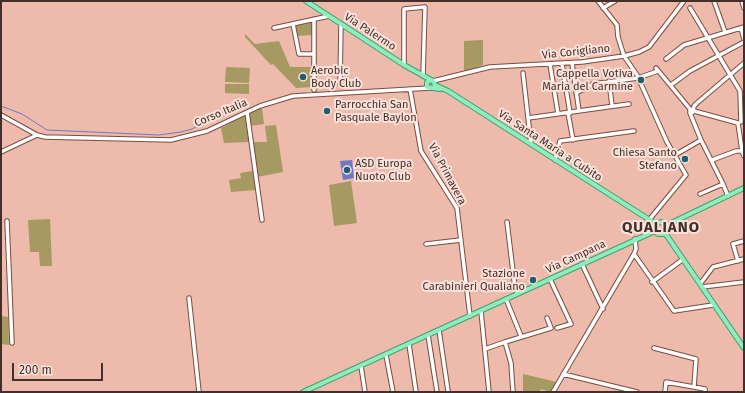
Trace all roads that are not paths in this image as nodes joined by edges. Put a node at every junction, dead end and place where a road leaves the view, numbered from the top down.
1 (306, 1) edge
2 (598, 1) edge
3 (615, 1) edge
4 (684, 1) edge
5 (714, 1) edge
6 (742, 1) edge
7 (603, 8) junction
8 (690, 8) dead end
9 (744, 8) edge
10 (329, 16) junction
11 (314, 19) junction
12 (293, 24) junction
13 (341, 24) junction
14 (274, 28) dead end
15 (742, 28) edge
16 (725, 32) junction
17 (708, 38) junction
18 (744, 39) edge
19 (744, 42) edge
20 (314, 54) junction
21 (719, 55) junction
22 (624, 56) junction
23 (666, 59) dead end
24 (572, 63) junction
25 (744, 63) edge
26 (550, 64) junction
27 (562, 64) junction
28 (404, 65) junction
29 (522, 73) dead end
30 (730, 75) junction
31 (423, 76) junction
32 (447, 78) junction
33 (638, 78) junction
34 (610, 81) junction
35 (441, 82) junction
36 (426, 83) junction
37 (340, 84) dead end
38 (433, 84) junction
39 (671, 85) junction
40 (441, 87) junction
41 (410, 89) junction
42 (314, 90) dead end
43 (448, 91) junction
44 (576, 93) junction
45 (629, 104) dead end
46 (612, 106) junction
47 (692, 110) junction
48 (579, 111) junction
49 (247, 112) junction
50 (569, 113) junction
51 (558, 114) junction
52 (1, 115) edge
53 (528, 118) junction
54 (741, 122) edge
55 (634, 131) dead end
56 (37, 136) junction
57 (573, 140) junction
58 (702, 140) junction
59 (531, 144) junction
60 (742, 151) junction
61 (1, 152) edge
62 (675, 155) junction
63 (744, 156) edge
64 (555, 160) junction
65 (712, 160) junction
66 (724, 184) junction
67 (744, 188) edge
68 (700, 194) dead end
69 (728, 196) junction
70 (262, 220) dead end
71 (649, 220) junction
72 (7, 221) dead end
73 (506, 222) dead end
74 (656, 224) junction
75 (667, 225) junction
76 (655, 231) junction
77 (665, 233) junction
78 (635, 239) junction
79 (461, 240) junction
80 (744, 241) edge
81 (426, 244) dead end
82 (634, 254) junction
83 (682, 260) junction
84 (744, 260) edge
85 (738, 261) junction
86 (582, 264) junction
87 (550, 279) junction
88 (652, 282) junction
89 (744, 282) edge
90 (701, 286) junction
91 (518, 293) junction
92 (189, 298) dead end
93 (506, 299) junction
94 (713, 305) junction
95 (603, 309) junction
96 (481, 312) junction
97 (470, 316) junction
98 (547, 318) dead end
99 (557, 328) dead end
100 (439, 330) junction
101 (428, 335) junction
102 (522, 336) junction
103 (505, 342) junction
104 (12, 343) dead end
105 (409, 344) junction
106 (654, 348) dead end
107 (744, 348) edge
108 (485, 349) junction
109 (386, 354) junction
110 (361, 366) junction
111 (563, 374) junction
112 (694, 387) junction
113 (448, 391) dead end
114 (199, 392) edge
115 (303, 392) edge
116 (365, 392) edge
117 (393, 392) edge
118 (416, 392) edge
119 (437, 392) edge
120 (489, 392) edge
121 (513, 392) edge
122 (553, 392) edge
123 (637, 392) edge
124 (665, 392) edge
125 (705, 392) edge

1 - 10 main road, Via Palermo
2 - 7 street
3 - 7 street
4 - 22 street, Via Corigliano
5 - 16 street
6 - 9 street
7 - 22 street
8 - 17 street
10 - 11 street
10 - 13 main road, Via Palermo
11 - 12 street
11 - 20 street
12 - 14 street
12 - 20 street
13 - 28 main road, Via Palermo
13 - 37 street
15 - 16 street
15 - 18 street
16 - 17 street
17 - 21 street
17 - 23 street
19 - 21 street
20 - 42 street
21 - 30 street
21 - 39 street
22 - 24 street, Via Corigliano
22 - 33 street
24 - 27 street, Via Corigliano
24 - 44 street
25 - 30 street
26 - 27 street, Via Corigliano
26 - 32 street, Via Corigliano
26 - 51 street
27 - 50 street
28 - 31 main road, Via Palermo
28 - 31 street, Via Palermo
29 - 53 street
30 - 47 street
30 - 54 street
31 - 36 main road
31 - 38 main road
32 - 35 street
32 - 38 street, Via Corigliano
33 - 34 street
33 - 39 street
33 - 62 street
34 - 44 street
34 - 46 street
35 - 38 street
35 - 40 street
36 - 38 main road
36 - 38 main road
36 - 41 street
38 - 40 main road, Via Santa Maria a Cubito
38 - 41 street, Corso Italia
38 - 43 main road
39 - 47 street
40 - 43 main road, Via Santa Maria a Cubito
41 - 49 street, Corso Italia
41 - 79 street, Via Primavera
43 - 59 main road, Via Santa Maria a Cubito
44 - 48 street
45 - 46 street
46 - 48 street
47 - 54 street
47 - 58 street
48 - 50 street
49 - 56 street, Corso Italia
49 - 70 street
50 - 51 street
50 - 57 street
51 - 53 street
52 - 56 street, Corso Italia
53 - 59 street
54 - 60 street
55 - 57 street
56 - 61 street, Corso Italia
57 - 64 street
58 - 62 street
58 - 65 street
59 - 64 main road, Via Santa Maria a Cubito
60 - 63 street
60 - 65 street
62 - 71 street
64 - 71 main road, Via Santa Maria a Cubito
65 - 66 street
66 - 68 street
66 - 69 street
67 - 69 main road
69 - 75 main road
71 - 74 main road, Via Santa Maria a Cubito
72 - 104 street
73 - 91 street
74 - 75 main road
74 - 76 main road
75 - 77 main road
76 - 77 main road
76 - 78 main road, Via Campana
77 - 83 main road
78 - 82 street
78 - 86 main road, Via Campana
79 - 81 street
79 - 97 street, Via Primavera
80 - 85 street
82 - 88 street
82 - 95 street
83 - 88 street
83 - 90 main road
84 - 85 street
85 - 90 street
86 - 87 main road, Via Campana
86 - 95 street
87 - 91 main road, Via Campana
87 - 99 street
88 - 94 street
89 - 90 street
90 - 94 main road
91 - 93 main road, Via Campana
92 - 114 street
93 - 96 main road, Via Campana
93 - 102 street
94 - 107 main road
95 - 111 street
96 - 97 main road, Via Campana
96 - 108 street
97 - 100 main road, Via Campana
98 - 102 street
100 - 101 main road, Via Campana
100 - 113 street
101 - 105 main road, Via Campana
101 - 119 street
102 - 103 street
103 - 108 street
103 - 121 street
105 - 109 main road, Via Campana
105 - 118 street
106 - 112 street
108 - 120 street
109 - 110 main road, Via Campana
109 - 117 street
110 - 115 main road, Via Campana
110 - 116 street
111 - 122 street
111 - 123 street
112 - 124 street
112 - 125 street

